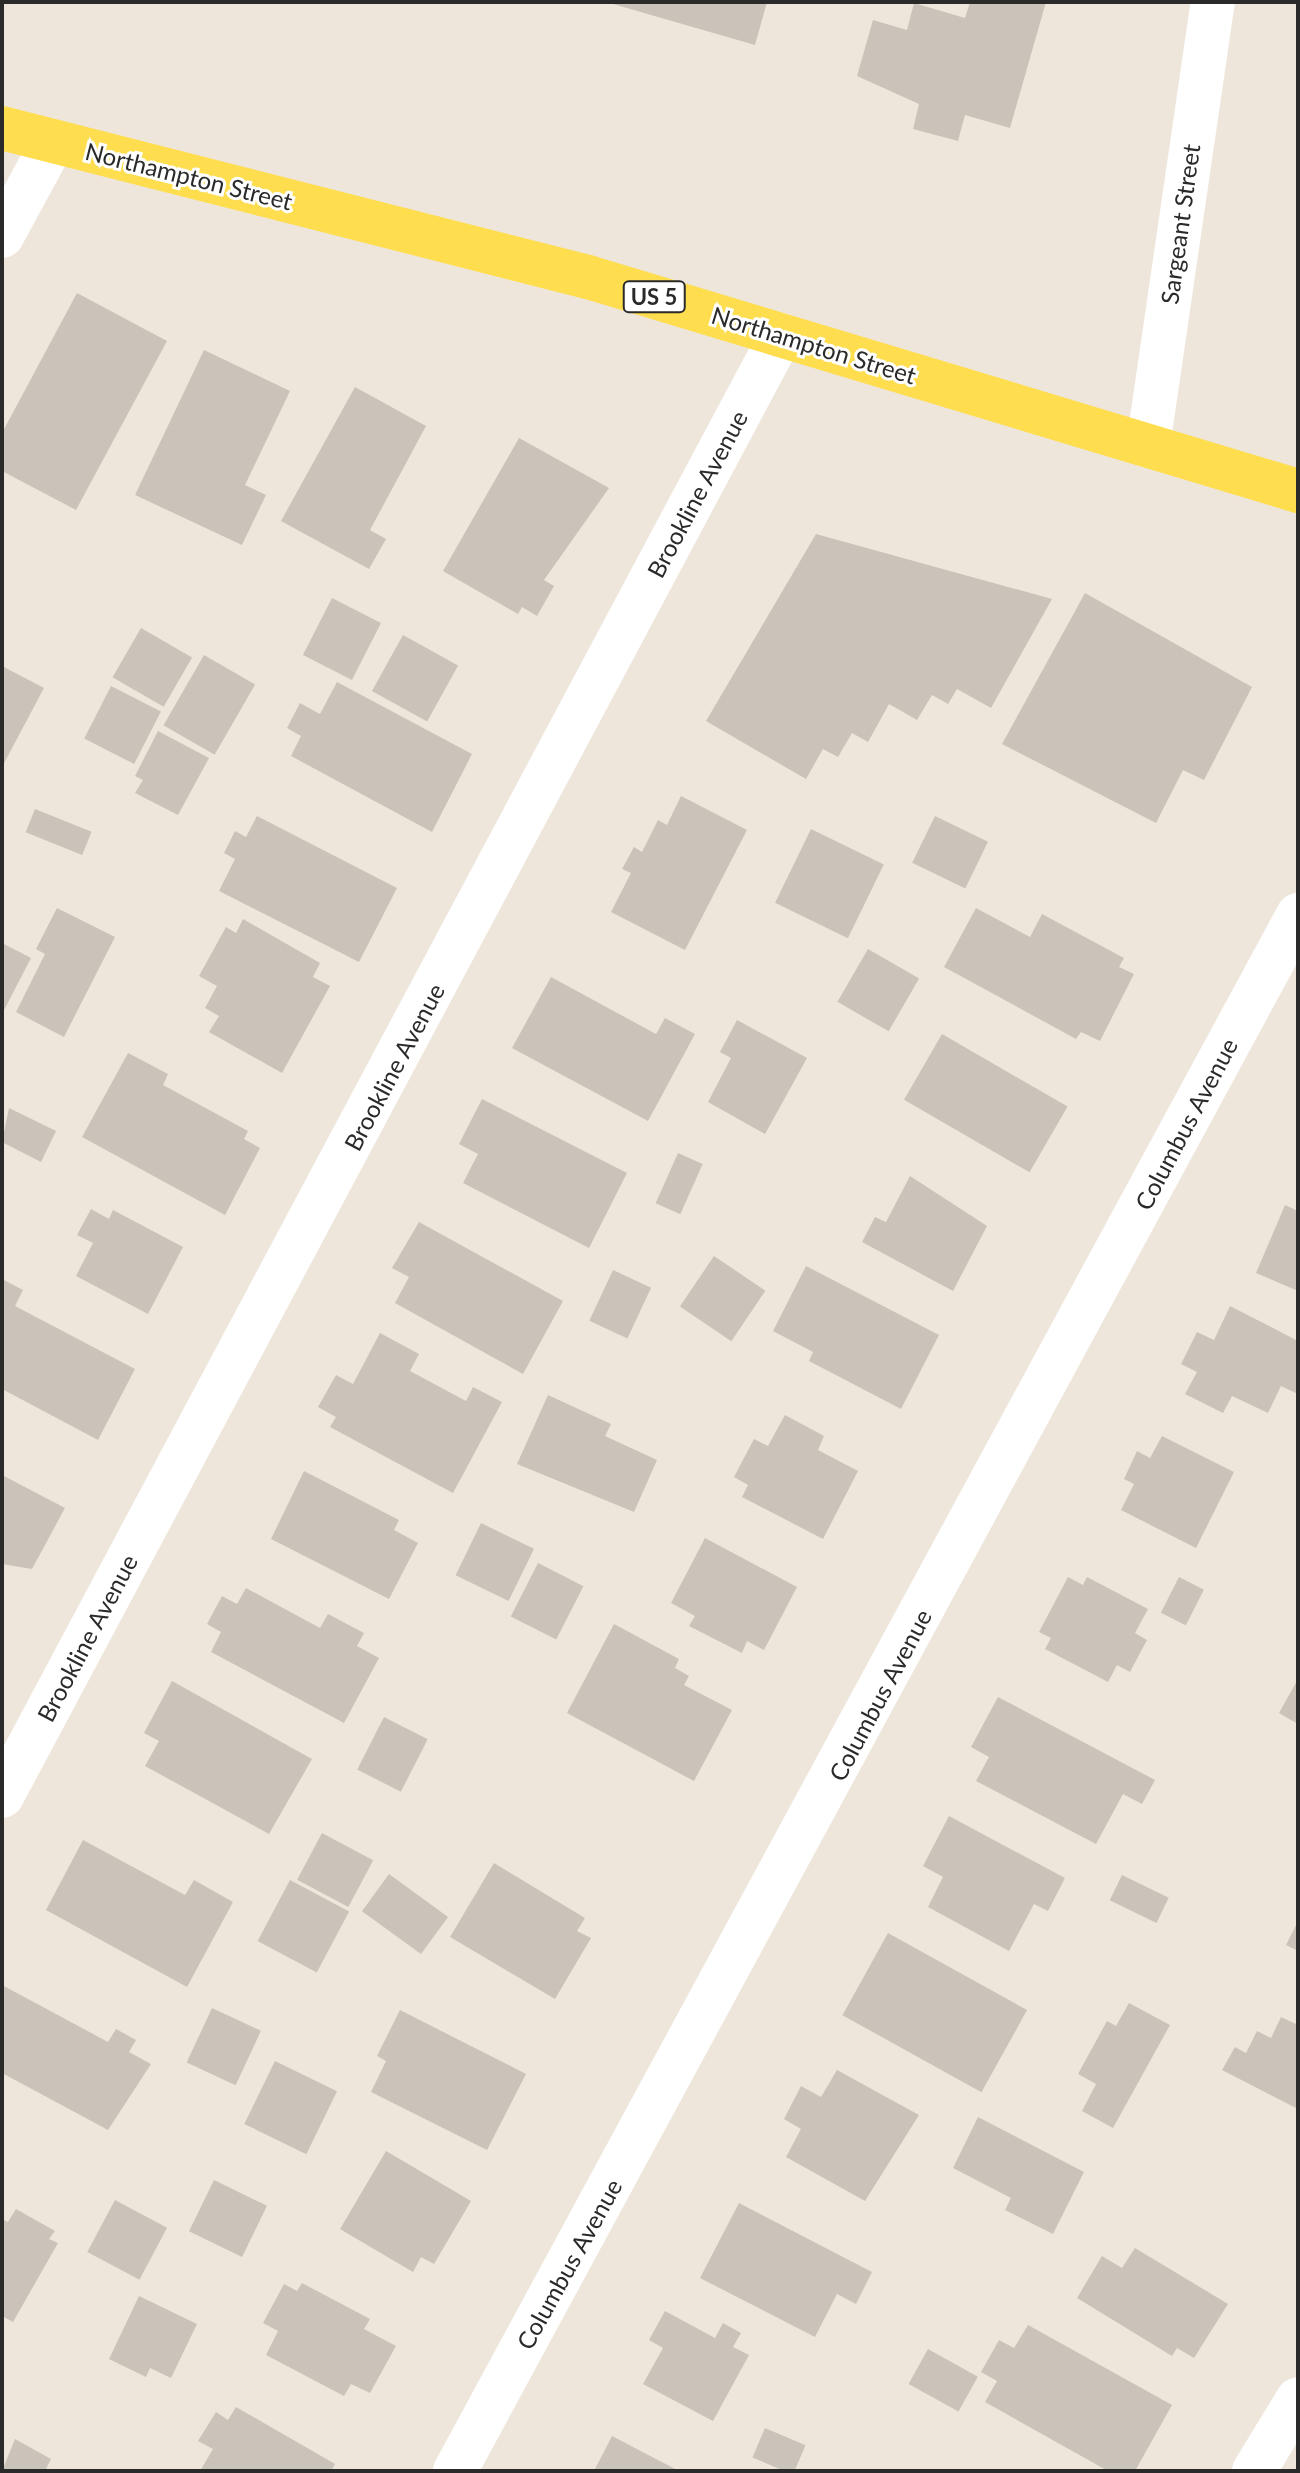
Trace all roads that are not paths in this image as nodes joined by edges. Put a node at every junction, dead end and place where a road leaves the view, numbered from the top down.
1 (1213, 2) edge
2 (2, 128) edge
3 (53, 142) junction
4 (2, 236) edge
5 (781, 335) junction
6 (1148, 446) junction
7 (1298, 491) edge
8 (1298, 915) edge
9 (2, 1796) edge
10 (1298, 2399) edge
11 (455, 2471) edge
12 (1254, 2471) edge

1 - 6 street, Sargeant Street
2 - 3 main road, Northampton Street / US 5
3 - 4 street
3 - 5 main road, Northampton Street / US 5
5 - 6 main road, Northampton Street / US 5
5 - 9 street, Brookline Avenue
6 - 7 main road, Northampton Street / US 5
8 - 11 street, Columbus Avenue
10 - 12 street

